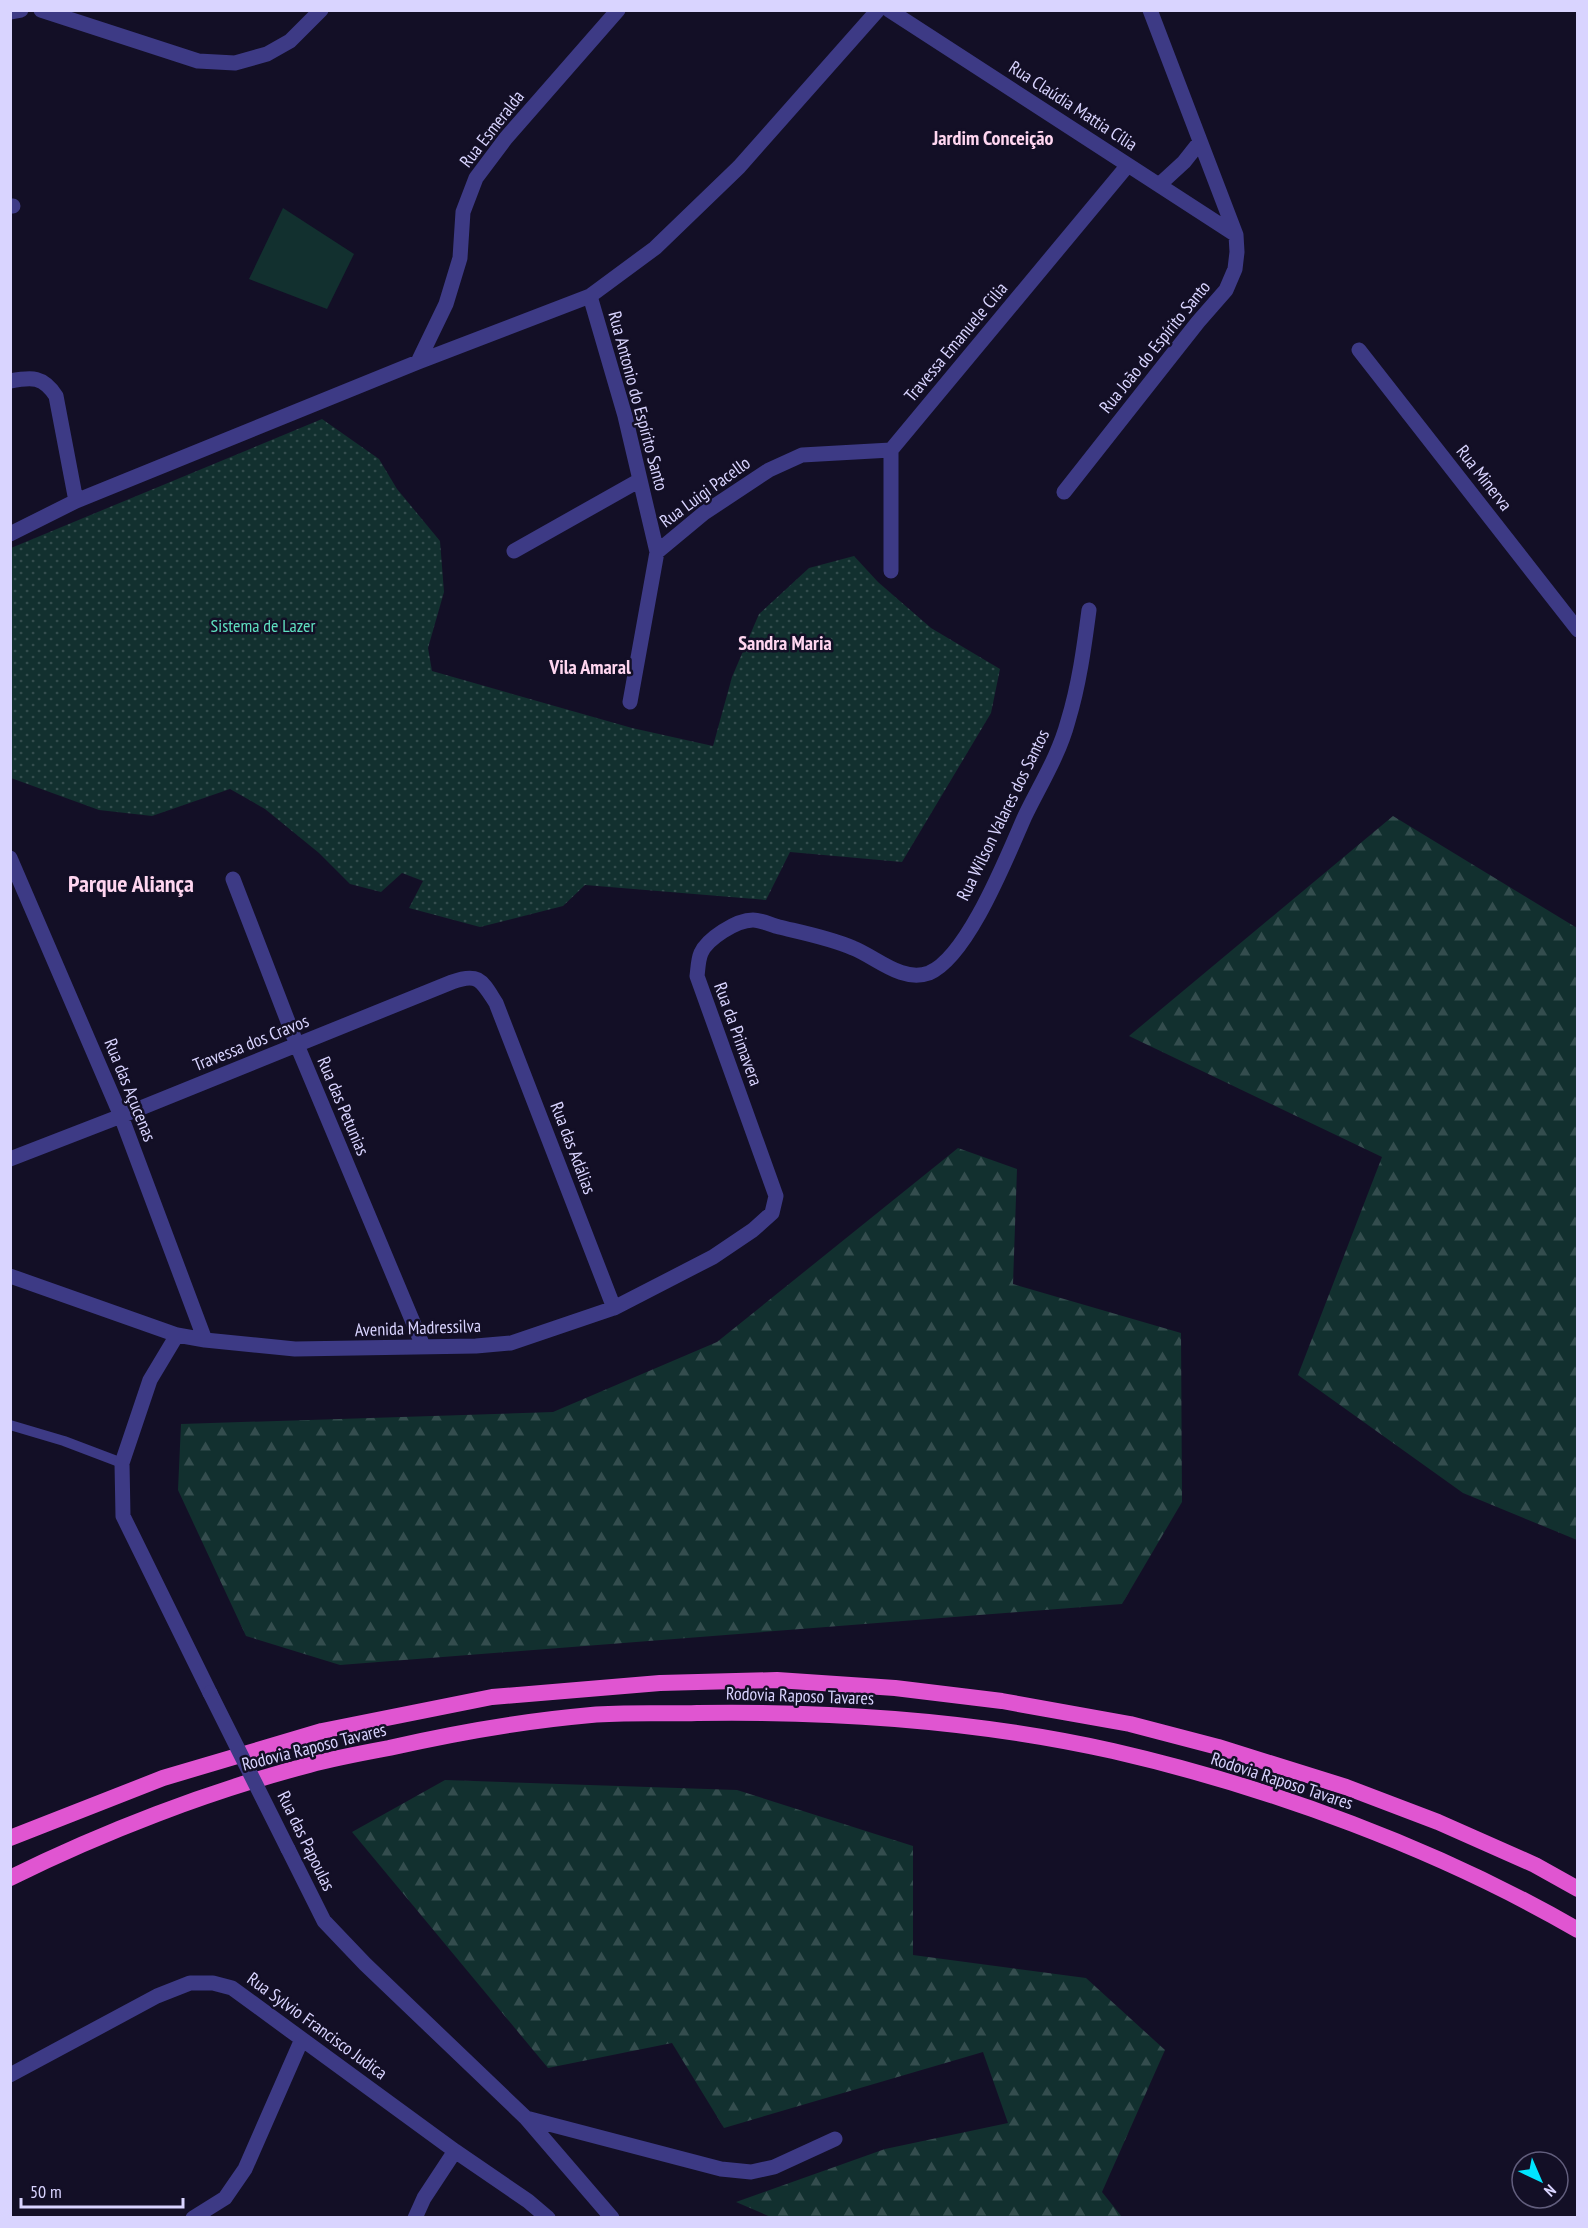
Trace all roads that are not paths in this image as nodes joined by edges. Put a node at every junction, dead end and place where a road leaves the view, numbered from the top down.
1 (21, 10) edge
2 (41, 10) edge
3 (321, 10) edge
4 (618, 10) edge
5 (878, 10) edge
6 (889, 10) edge
7 (1150, 10) edge
8 (10, 12) edge
9 (1199, 143) junction
10 (1128, 165) junction
11 (1159, 185) junction
12 (1236, 235) junction
13 (590, 296) junction
14 (1359, 350) dead end
15 (418, 362) junction
16 (10, 381) edge
17 (891, 450) junction
18 (640, 480) junction
19 (1064, 492) dead end
20 (76, 501) junction
21 (10, 534) edge
22 (514, 551) dead end
23 (657, 552) junction
24 (891, 571) dead end
25 (1089, 610) dead end
26 (1578, 630) edge
27 (630, 702) dead end
28 (10, 858) edge
29 (234, 879) dead end
30 (883, 965) joint
31 (496, 1003) joint
32 (297, 1045) junction
33 (121, 1116) junction
34 (10, 1159) edge
35 (772, 1180) joint
36 (10, 1276) edge
37 (614, 1308) junction
38 (177, 1335) junction
39 (205, 1340) junction
40 (423, 1346) junction
41 (10, 1425) edge
42 (122, 1463) junction
43 (10, 1838) edge
44 (10, 1878) edge
45 (1578, 1889) edge
46 (1578, 1930) edge
47 (302, 2040) junction
48 (10, 2075) edge
49 (526, 2118) junction
50 (835, 2139) dead end
51 (455, 2151) junction
52 (194, 2217) edge
53 (415, 2217) edge
54 (548, 2217) edge
55 (612, 2217) edge

1 - 8 street
2 - 3 street
4 - 15 street, Rua Esmeralda
5 - 13 street
6 - 10 street, Rua Claúdia Mattia Cília
7 - 9 street, Rua João do Espírito Santo
9 - 11 street
9 - 12 street, Rua João do Espírito Santo
10 - 11 street, Rua Claúdia Mattia Cília
10 - 17 street, Travessa Emanuele Cilia
11 - 12 street, Rua Claúdia Mattia Cília
12 - 19 street, Rua João do Espírito Santo
13 - 15 street
13 - 18 street, Rua Antonio do Espírito Santo
14 - 26 street, Rua Minerva
15 - 20 street
16 - 20 street
17 - 23 street, Rua Luigi Pacello
17 - 24 street
18 - 22 street
18 - 23 street, Rua Antonio do Espírito Santo
20 - 21 street
23 - 27 street, Rua Luigi Pacello
25 - 30 street, Rua Wilson Valares dos Santos
28 - 33 street, Rua das Açucenas
29 - 32 street, Rua das Petunias
30 - 35 street, Rua da Primavera
31 - 32 street, Travessa dos Cravos
31 - 37 street, Rua das Adálias
32 - 33 street, Travessa dos Cravos
32 - 40 street, Rua das Petunias
33 - 34 street, Travessa dos Cravos
33 - 39 street, Rua das Açucenas
35 - 37 street, Avenida Madressilva
36 - 38 street, Avenida Madressilva
37 - 40 street, Avenida Madressilva
38 - 39 street, Avenida Madressilva
38 - 42 street, Rua das Papoulas
39 - 40 street, Avenida Madressilva
41 - 42 lane
42 - 49 street, Rua das Papoulas, bridge
43 - 45 highway, Rodovia Raposo Tavares
44 - 46 highway, Rodovia Raposo Tavares
47 - 48 street, Rua Sylvio Francisco Judica
47 - 51 street, Rua Sylvio Francisco Judica
47 - 52 street
49 - 50 street
49 - 55 street, Rua das Papoulas
51 - 53 street
51 - 54 street, Rua Sylvio Francisco Judica

